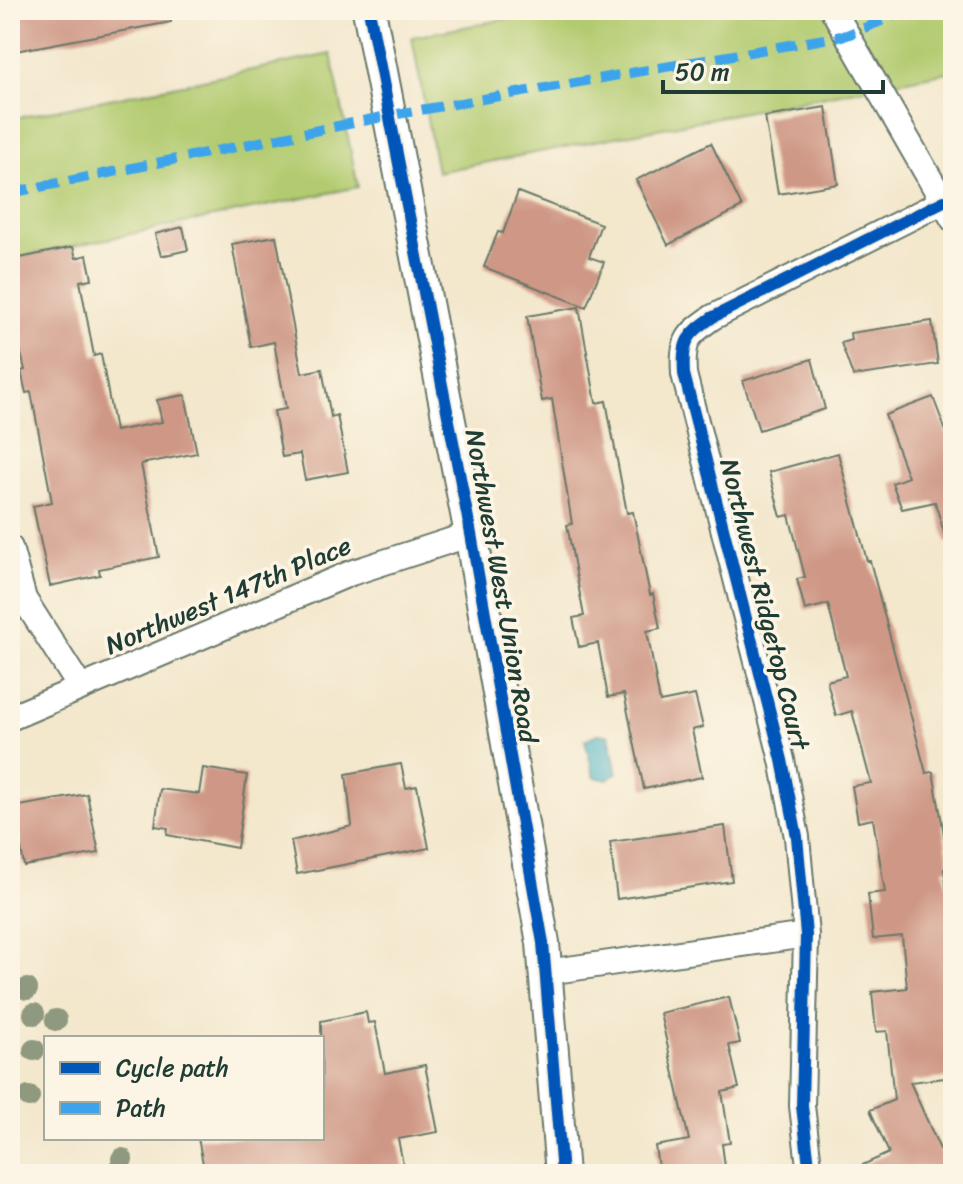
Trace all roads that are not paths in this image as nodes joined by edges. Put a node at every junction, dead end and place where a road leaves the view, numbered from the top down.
1 (369, 10) edge
2 (833, 10) edge
3 (949, 210) edge
4 (471, 534) junction
5 (10, 548) edge
6 (80, 687) junction
7 (10, 718) edge
8 (806, 935) junction
9 (547, 972) junction
10 (562, 1174) edge
11 (810, 1174) edge

1 - 4 street, Northwest West Union Road
2 - 3 street
3 - 8 street, Northwest Ridgetop Court
4 - 6 street, Northwest 147th Place
4 - 9 street, Northwest West Union Road
5 - 6 street
6 - 7 street, Northwest 147th Place
8 - 9 street
8 - 11 street, Northwest Ridgetop Court
9 - 10 street, Northwest West Union Road

